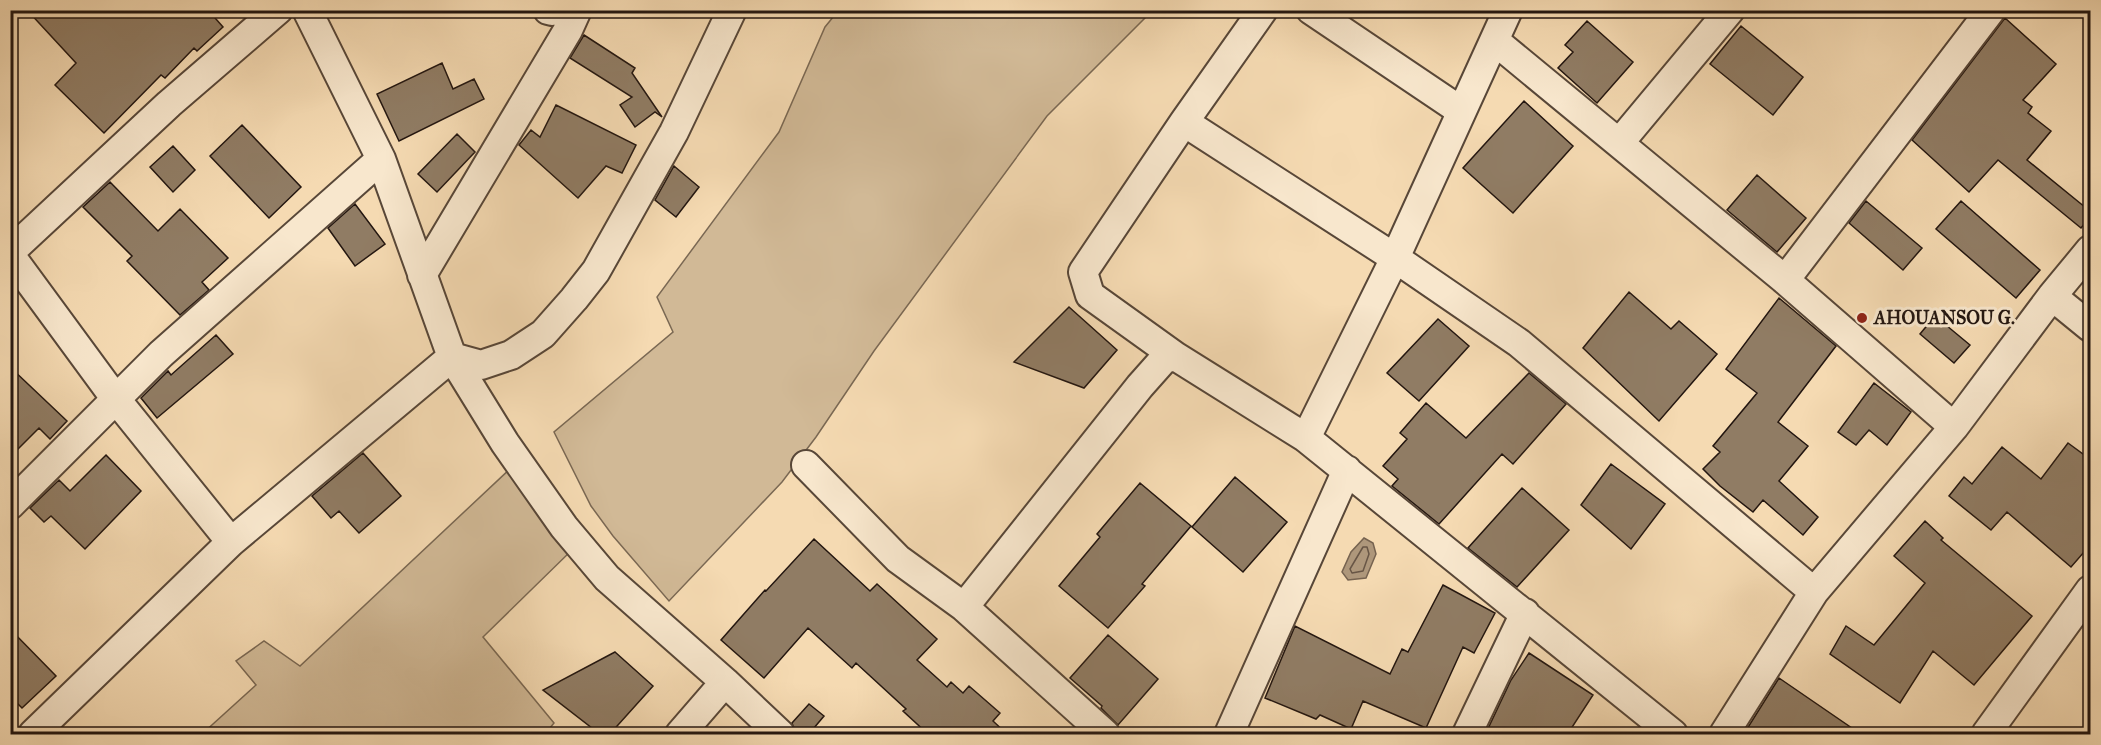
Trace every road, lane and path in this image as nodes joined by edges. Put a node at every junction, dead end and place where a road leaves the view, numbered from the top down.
1 (278, 10) edge
2 (307, 10) edge
3 (732, 10) edge
4 (1263, 10) edge
5 (1311, 10) edge
6 (1508, 10) edge
7 (1730, 10) edge
8 (1991, 10) edge
9 (559, 15) edge
10 (1495, 41) junction
11 (1461, 111) junction
12 (1184, 122) junction
13 (1620, 142) junction
14 (381, 159) junction
15 (2091, 250) edge
16 (10, 253) edge
17 (1395, 258) junction
18 (422, 275) junction
19 (1785, 280) junction
20 (2052, 296) junction
21 (2091, 327) edge
22 (1175, 356) junction
23 (452, 357) junction
24 (115, 398) junction
25 (1954, 427) junction
26 (1306, 438) junction
27 (806, 465) dead end
28 (1347, 470) junction
29 (10, 505) edge
30 (231, 542) junction
31 (2091, 590) edge
32 (1814, 592) junction
33 (964, 607) junction
34 (1525, 613) junction
35 (725, 682) junction
36 (33, 735) edge
37 (680, 735) edge
38 (780, 735) edge
39 (1105, 735) edge
40 (1229, 735) edge
41 (1467, 735) edge
42 (1673, 735) edge
43 (1724, 735) edge
44 (1986, 735) edge

1 - 16 street
2 - 14 street
3 - 23 street
4 - 12 street
5 - 11 street
6 - 10 street
7 - 13 street
8 - 19 street
9 - 18 street
10 - 11 street
10 - 13 street
11 - 17 street
12 - 17 street
12 - 22 street
13 - 19 street
14 - 18 street
14 - 24 street
15 - 20 street
16 - 24 street
17 - 26 street
17 - 32 street
18 - 23 street
19 - 25 street
20 - 21 street
20 - 25 street
22 - 26 street
22 - 33 street
23 - 30 street
23 - 35 street
24 - 29 street
24 - 30 street
25 - 32 street
26 - 28 street
27 - 33 street
28 - 34 street
28 - 40 street
30 - 36 street
31 - 44 street
32 - 43 street
33 - 39 street
34 - 41 street
34 - 42 street
35 - 37 street
35 - 38 street

